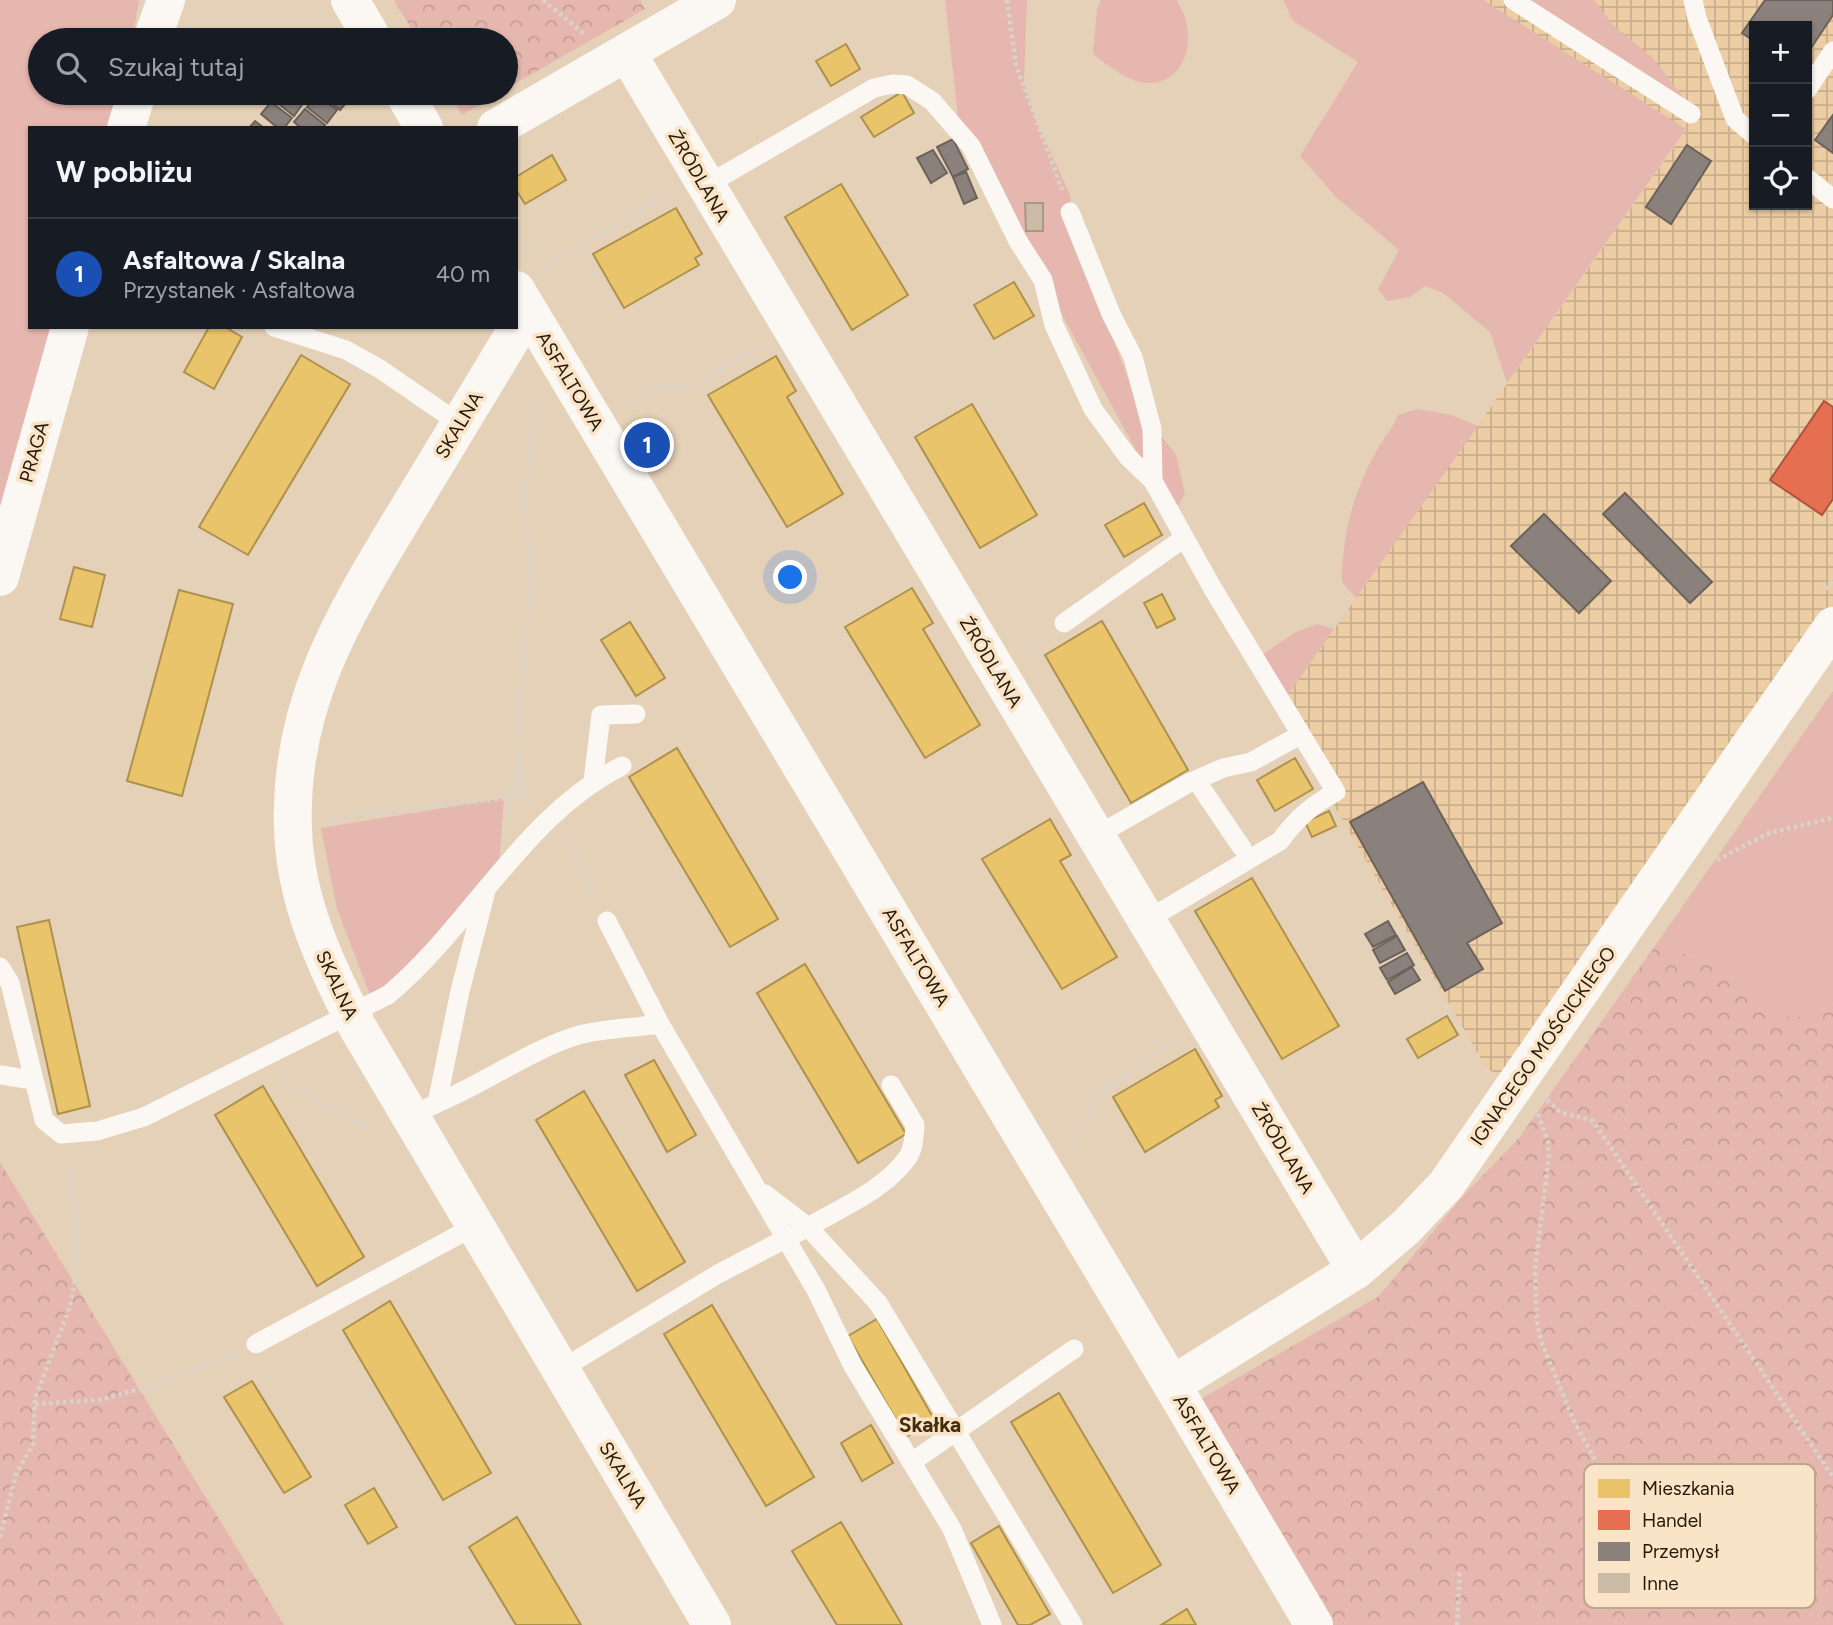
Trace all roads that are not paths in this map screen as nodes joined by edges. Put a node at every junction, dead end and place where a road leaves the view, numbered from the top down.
1 (166, 0) edge
2 (350, 0) edge
3 (717, 0) edge
4 (1513, 0) edge
5 (1693, 0) edge
6 (156, 28) edge
7 (366, 28) edge
8 (1833, 51) edge
9 (620, 57) junction
10 (1811, 84) edge
11 (133, 105) edge
12 (411, 105) edge
13 (1691, 114) dead end
14 (127, 126) edge
15 (423, 126) edge
16 (499, 126) edge
17 (1749, 131) edge
18 (702, 180) junction
19 (1812, 182) edge
20 (1833, 199) edge
21 (1070, 212) road end
22 (528, 291) edge
23 (518, 311) edge
24 (69, 329) edge
25 (280, 329) edge
26 (509, 329) edge
27 (460, 424) junction
28 (1153, 481) junction
29 (1184, 538) junction
30 (0, 577) edge
31 (1064, 623) road end
32 (1833, 626) edge
33 (636, 714) dead end
34 (1300, 734) junction
35 (622, 766) dead end
36 (1196, 780) junction
37 (593, 781) junction
38 (1096, 836) junction
39 (1242, 848) dead end
40 (487, 890) junction
41 (1147, 920) junction
42 (607, 921) road end
43 (0, 967) edge
44 (350, 1014) junction
45 (660, 1024) junction
46 (0, 1074) edge
47 (33, 1080) junction
48 (891, 1085) dead end
49 (422, 1117) junction
50 (756, 1187) junction
51 (475, 1226) junction
52 (808, 1227) junction
53 (787, 1238) junction
54 (1356, 1270) junction
55 (256, 1344) road end
56 (1074, 1349) dead end
57 (560, 1370) junction
58 (1172, 1385) junction
59 (957, 1433) junction
60 (912, 1462) junction
61 (712, 1625) edge
62 (992, 1625) edge
63 (1073, 1625) edge
64 (1314, 1625) edge

1 - 6 street
2 - 7 street
3 - 9 street
4 - 13 lane
5 - 17 lane
8 - 10 lane
9 - 16 street
9 - 18 street, ŹRÓDLANA
11 - 14 street
12 - 15 street
18 - 28 lane
18 - 38 street, ŹRÓDLANA
19 - 20 lane
21 - 28 lane
22 - 23 street, SKALNA
22 - 58 street, ASFALTOWA
24 - 30 street, PRAGA
25 - 27 lane
26 - 27 street, SKALNA
27 - 44 street, SKALNA
28 - 29 lane
29 - 31 lane
29 - 34 lane
32 - 54 street, IGNACEGO MOŚCICKIEGO
33 - 37 lane
34 - 36 lane
34 - 41 lane
35 - 37 lane
36 - 38 lane
36 - 39 lane
37 - 40 lane
38 - 41 street, ŹRÓDLANA
40 - 44 lane
40 - 49 lane
41 - 54 street, ŹRÓDLANA
42 - 45 lane
43 - 47 lane
44 - 47 lane
44 - 49 street, SKALNA
45 - 49 lane
45 - 50 lane
46 - 47 lane
48 - 52 lane
49 - 51 street, SKALNA
50 - 52 lane
50 - 53 lane
51 - 55 lane
51 - 57 street, SKALNA
52 - 53 lane
52 - 59 lane
53 - 57 lane
53 - 60 lane
54 - 58 street, IGNACEGO MOŚCICKIEGO
56 - 59 lane
57 - 61 street, SKALNA
58 - 64 street, ASFALTOWA
59 - 60 lane
59 - 63 lane
60 - 62 lane

